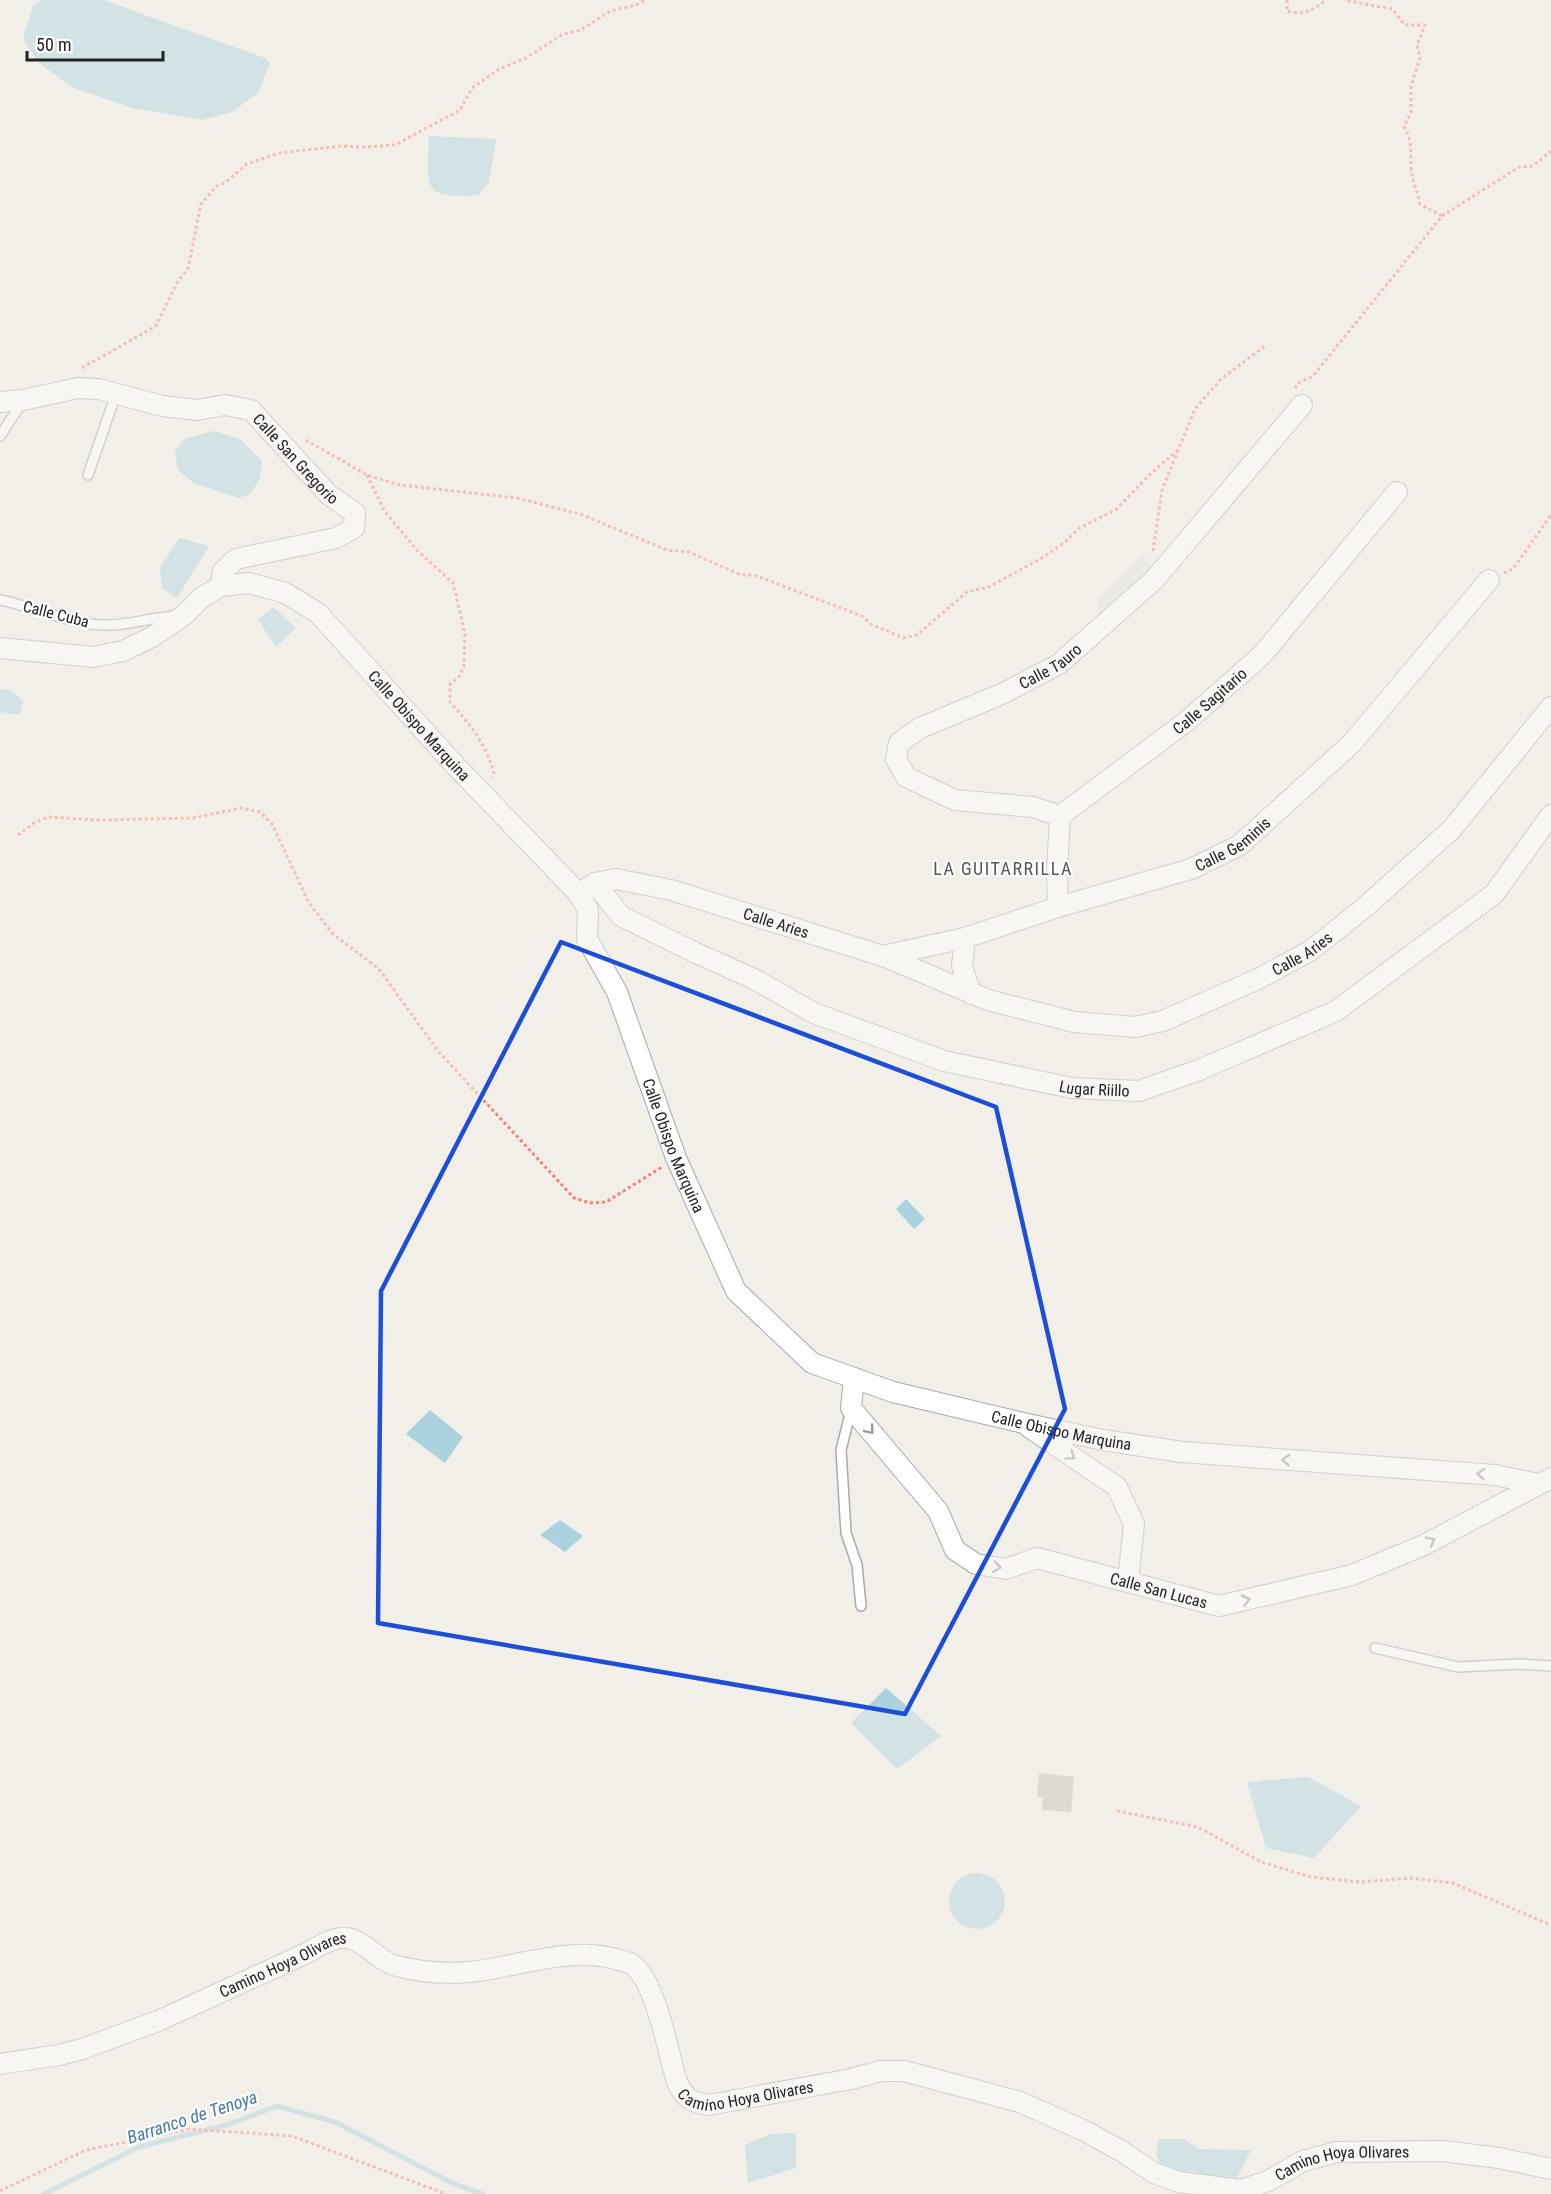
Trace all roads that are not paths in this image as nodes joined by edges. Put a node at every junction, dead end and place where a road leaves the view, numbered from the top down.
1 (116, 394) junction
2 (1298, 399) road end
3 (24, 400) junction
4 (0, 402) edge
5 (0, 436) edge
6 (88, 475) dead end
7 (1397, 492) dead end
8 (1489, 580) road end
9 (221, 586) junction
10 (0, 600) edge
11 (183, 616) junction
12 (0, 648) edge
13 (1551, 707) edge
14 (1551, 815) edge
15 (1060, 816) junction
16 (595, 883) junction
17 (579, 894) junction
18 (1058, 907) junction
19 (965, 938) junction
20 (883, 956) junction
21 (971, 994) junction
22 (854, 1378) junction
23 (851, 1408) junction
24 (1023, 1423) junction
25 (1545, 1481) edge
26 (1128, 1581) junction
27 (861, 1606) dead end
28 (1375, 1648) dead end
29 (1551, 1666) edge
30 (0, 2064) edge
31 (1551, 2169) edge

1 - 3 street, Calle San Gregorio
1 - 6 lane
1 - 9 street, Calle San Gregorio
2 - 15 street, Calle Tauro
3 - 4 street, Calle San Gregorio
3 - 5 lane
7 - 15 street, Calle Sagitario
8 - 18 street, Calle Geminis
9 - 11 street, Calle Obispo Marquina
9 - 17 street, Calle Obispo Marquina
10 - 11 lane, Calle Cuba
11 - 12 street, Calle Obispo Marquina
13 - 21 street, Calle Aries
14 - 16 street, Lugar Riillo
15 - 18 street
16 - 17 street
16 - 20 street, Calle Aries
17 - 22 street, Calle Obispo Marquina
18 - 19 street, Calle Geminis
19 - 20 street, Calle Geminis
19 - 21 street
20 - 21 street, Calle Aries
22 - 23 street
22 - 24 street, Calle Obispo Marquina
23 -> 26 street, Calle San Lucas
23 - 27 lane
25 -> 24 street, Calle Obispo Marquina
24 -> 26 street
26 -> 25 street, Calle San Lucas
28 - 29 lane
30 - 31 street, Camino Hoya Olivares

